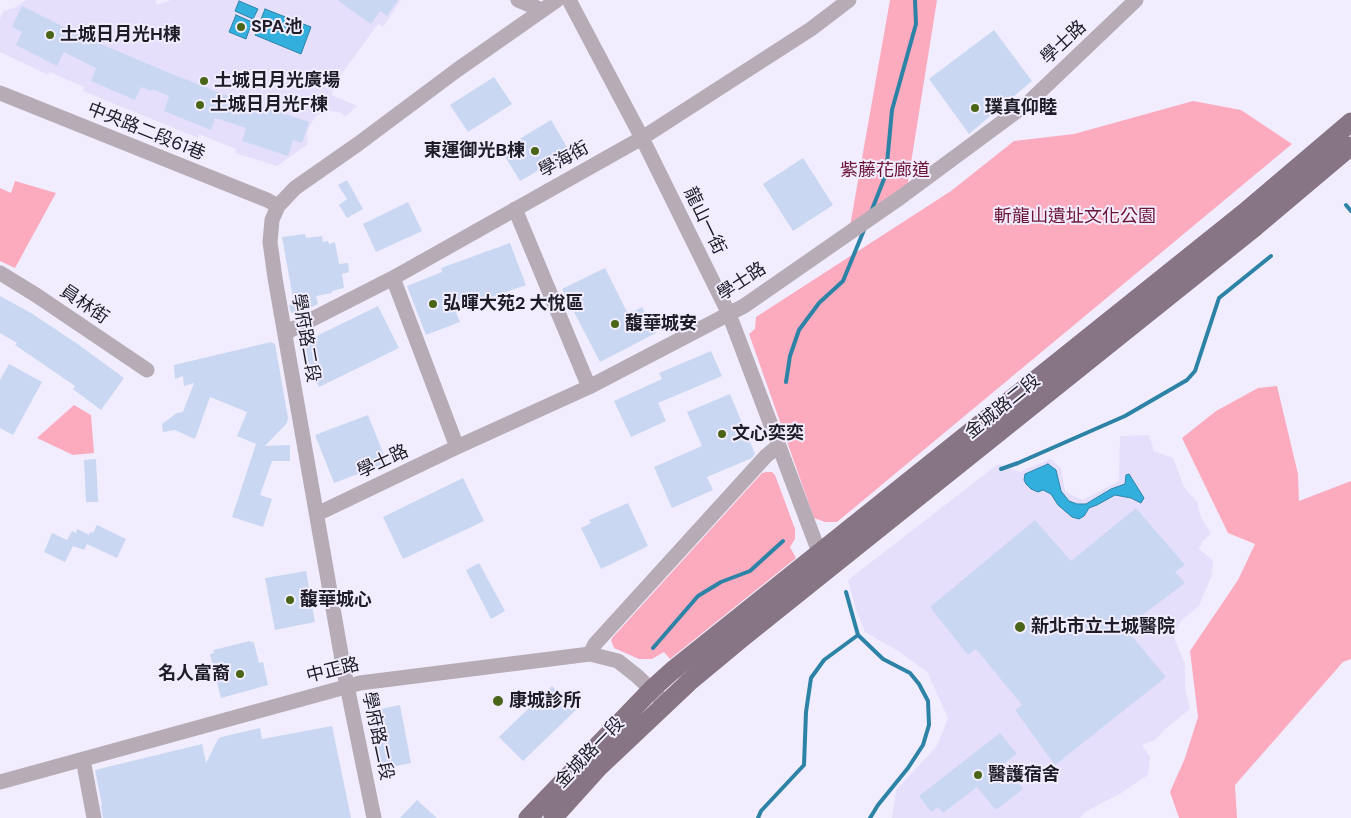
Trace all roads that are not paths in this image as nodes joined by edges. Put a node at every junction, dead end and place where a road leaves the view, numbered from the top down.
1 (518, 0) edge
2 (557, 0) edge
3 (568, 0) edge
4 (849, 0) edge
5 (1136, 0) edge
6 (542, 10) junction
7 (0, 94) edge
8 (1351, 122) edge
9 (642, 138) junction
10 (1351, 146) edge
11 (278, 206) junction
12 (515, 209) junction
13 (0, 273) edge
14 (393, 278) junction
15 (729, 314) junction
16 (285, 333) junction
17 (147, 370) dead end
18 (589, 387) junction
19 (778, 446) junction
20 (457, 447) junction
21 (316, 514) junction
22 (819, 552) junction
23 (590, 654) junction
24 (348, 686) junction
25 (652, 689) junction
26 (666, 704) junction
27 (84, 759) junction
28 (0, 782) edge
29 (94, 818) edge
30 (374, 818) edge
31 (528, 818) edge
32 (552, 818) edge

1 - 6 street
2 - 6 street, 學府路二段
3 - 9 street, 龍山一街
4 - 9 street, 學海街
5 - 15 street, 學士路
6 - 11 street, 學府路二段
7 - 11 street, 中央路二段61巷
8 - 22 main road, 金城路二段
9 - 12 street, 學海街
9 - 15 street, 龍山一街
10 - 26 main road, 金城路二段
11 - 16 street, 學府路二段
12 - 14 street, 學海街
12 - 18 street
13 - 17 street, 員林街
14 - 16 street, 學海街
14 - 20 street
15 - 18 street, 學士路
15 - 19 street, 龍山一街
16 - 21 street, 學府路二段
18 - 20 street, 學士路
19 - 22 street, 龍山一街
19 - 23 street
20 - 21 street, 學士路
21 - 24 street, 學府路二段
22 - 25 main road, 金城路二段
23 - 24 street, 中正路
23 - 25 street, 中正路
24 - 27 street, 中正路
24 - 30 street, 學府路二段
25 - 26 street, 中正路
25 - 31 main road, 金城路一段
26 - 32 main road, 金城路一段
27 - 28 street, 中正路
27 - 29 street

